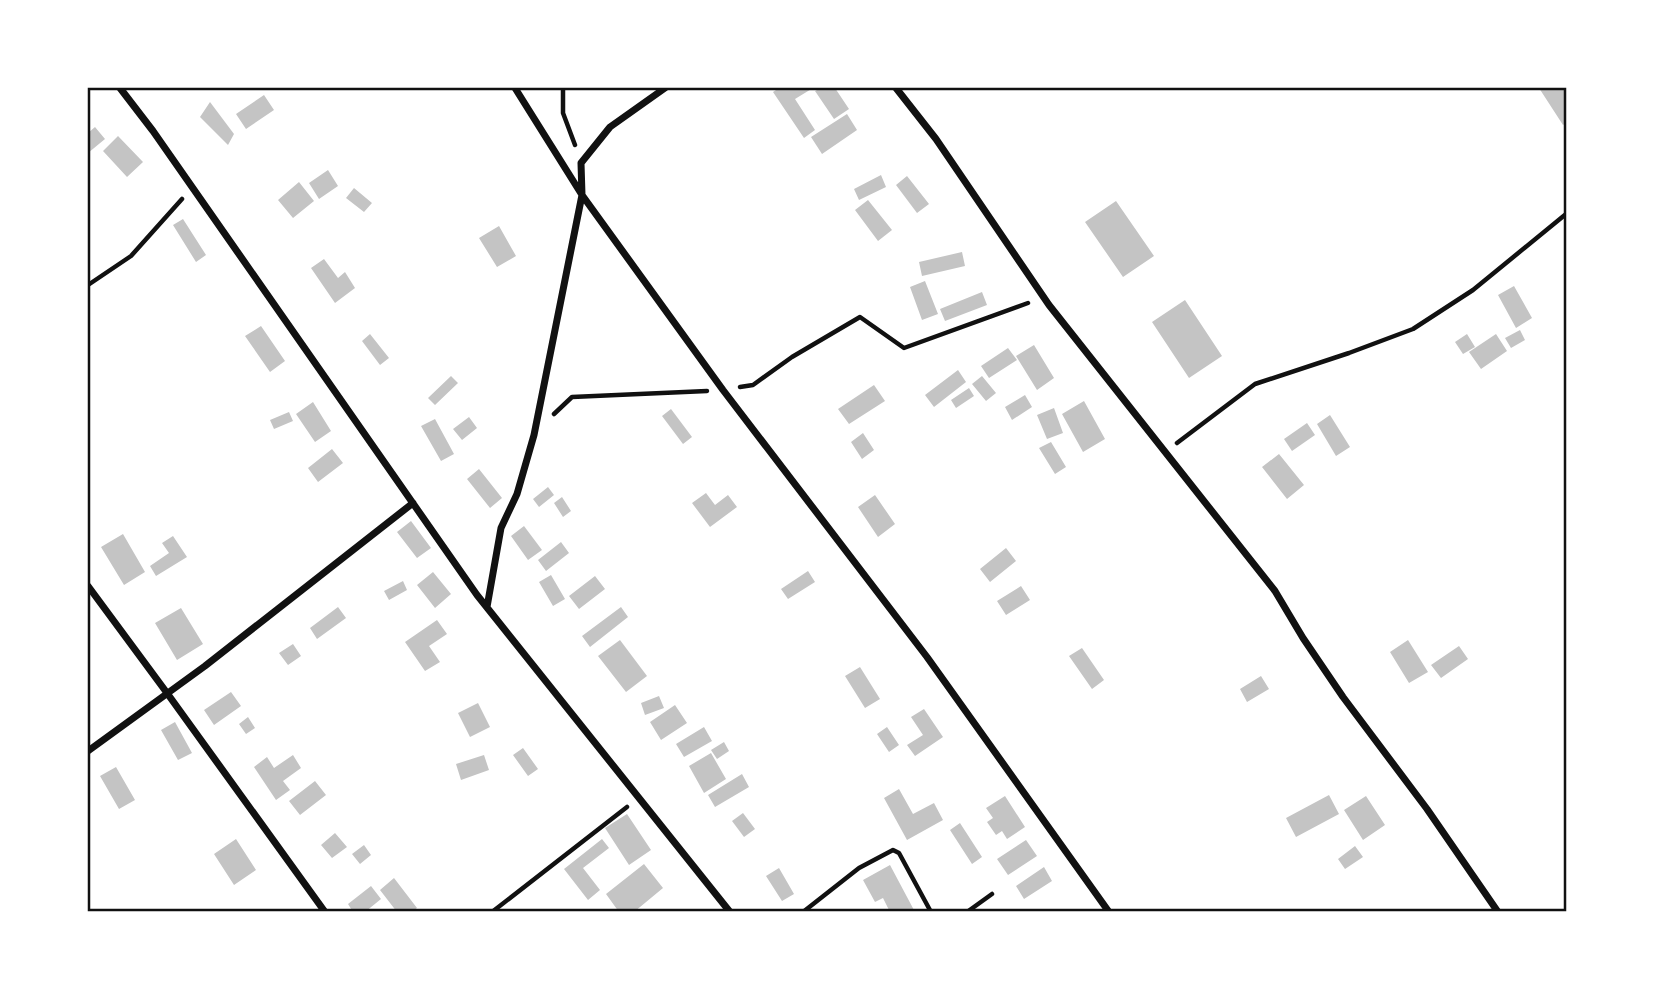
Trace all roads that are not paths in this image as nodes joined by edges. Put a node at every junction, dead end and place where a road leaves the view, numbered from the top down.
1 (120, 88) edge
2 (515, 88) edge
3 (665, 88) edge
4 (897, 88) edge
5 (582, 195) junction
6 (413, 503) junction
7 (88, 586) edge
8 (487, 607) junction
9 (167, 693) junction
10 (88, 751) edge
11 (325, 912) edge
12 (730, 912) edge
13 (1109, 912) edge
14 (1498, 912) edge

1 - 6 street
2 - 5 street
3 - 5 street
4 - 14 street
5 - 8 street
5 - 13 street
6 - 8 street
6 - 9 street
7 - 9 street
8 - 12 street
9 - 10 street
9 - 11 street

